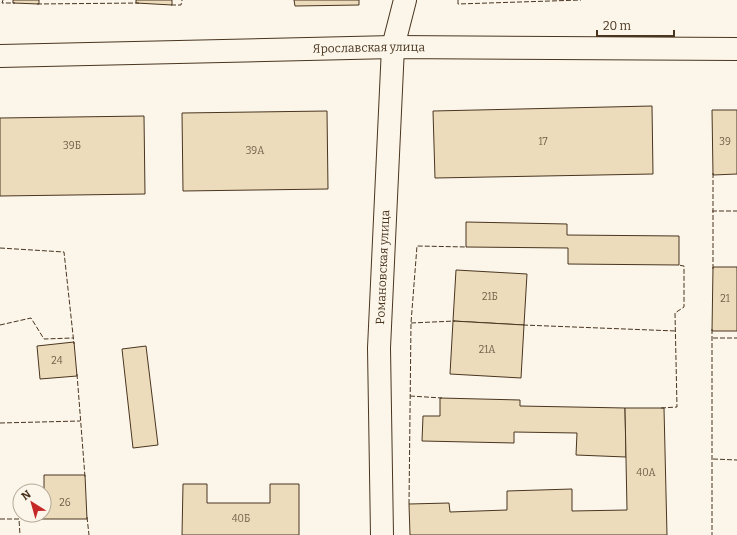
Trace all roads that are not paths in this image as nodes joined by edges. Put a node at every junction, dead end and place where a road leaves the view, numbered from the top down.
1 (405, 0) edge
2 (393, 47) junction
3 (737, 49) edge
4 (0, 56) edge
5 (382, 535) edge

1 - 2 street, Романовская улица
2 - 3 street, Ярославская улица
2 - 4 street, Ярославская улица
2 - 5 street, Романовская улица

